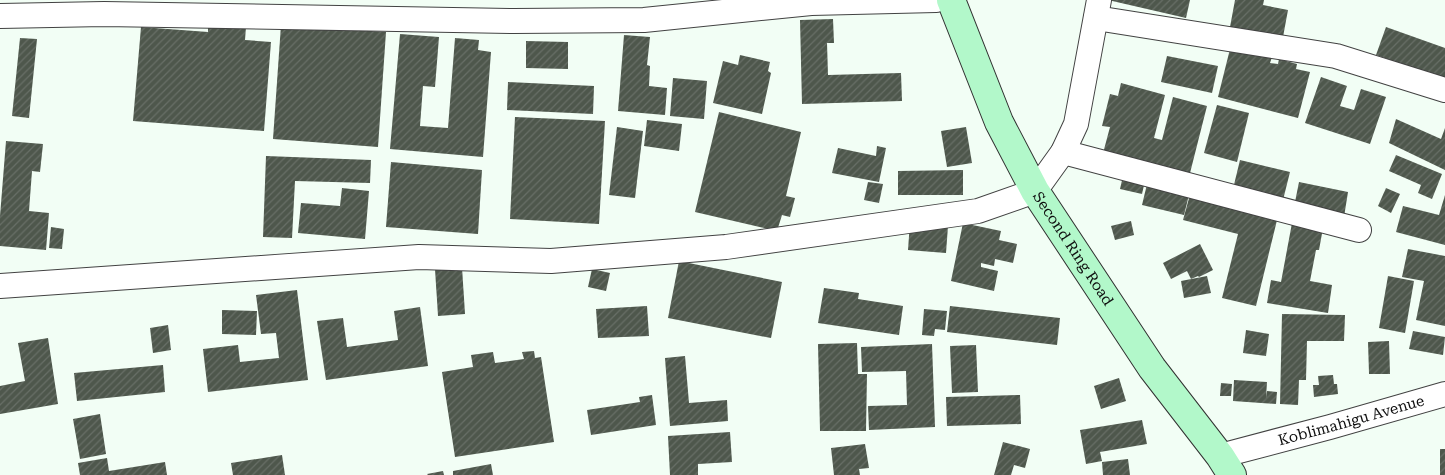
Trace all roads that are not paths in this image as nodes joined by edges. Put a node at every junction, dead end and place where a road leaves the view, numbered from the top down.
1 (936, 0) edge
2 (951, 0) edge
3 (1098, 9) edge
4 (515, 11) edge
5 (0, 16) edge
6 (1445, 90) edge
7 (1063, 152) junction
8 (1035, 191) junction
9 (1359, 230) dead end
10 (0, 286) edge
11 (1445, 394) edge
12 (1226, 466) edge

1 - 4 street
2 - 8 street, Second Ring Road
3 - 6 street
3 - 7 street
4 - 5 street
7 - 8 street
7 - 9 street
8 - 10 street
8 - 12 street, Second Ring Road
11 - 12 street, Koblimahigu Avenue

